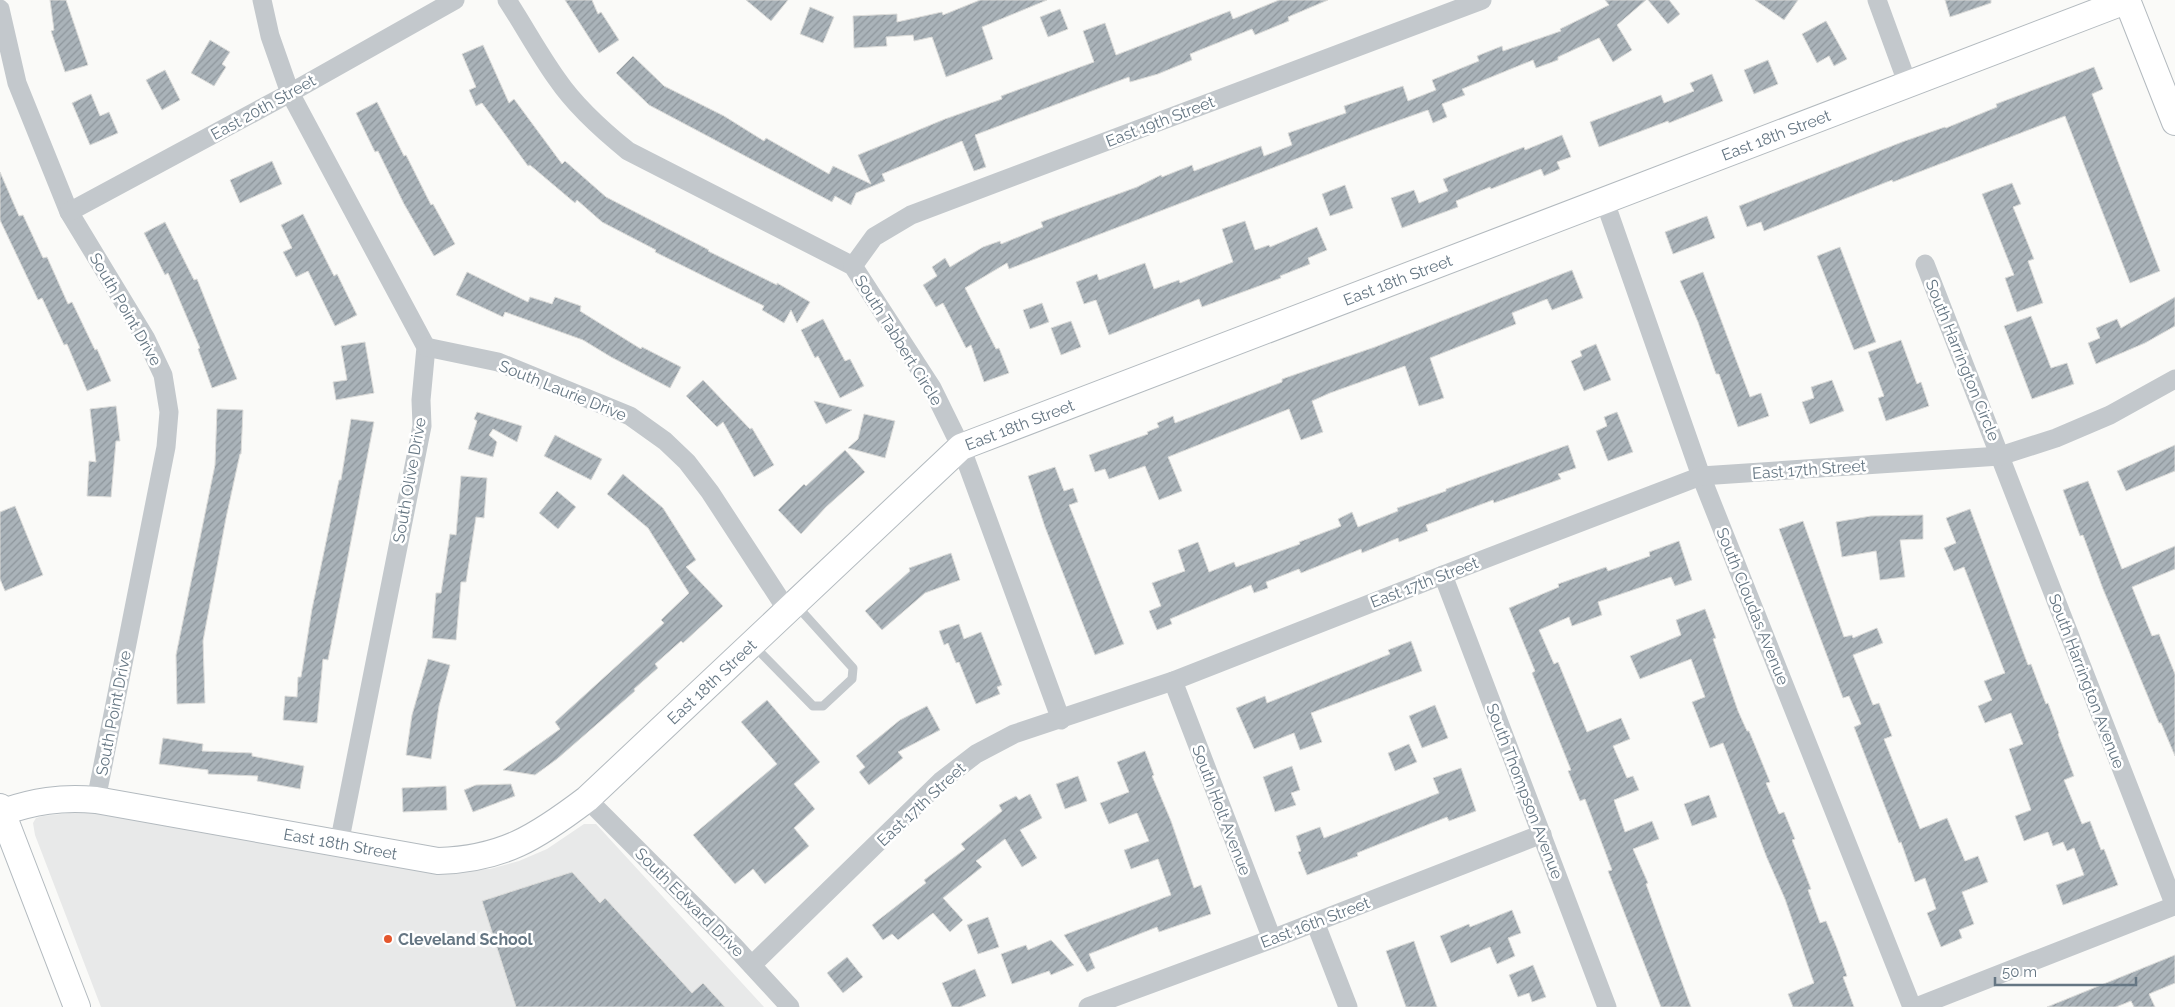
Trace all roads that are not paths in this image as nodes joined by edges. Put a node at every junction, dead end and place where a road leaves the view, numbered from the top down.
1 (262, 0) edge
2 (455, 0) edge
3 (507, 0) edge
4 (1482, 0) edge
5 (1877, 0) edge
6 (2128, 0) edge
7 (0, 9) edge
8 (1908, 85) junction
9 (290, 93) junction
10 (2170, 95) edge
11 (2175, 122) edge
12 (1605, 202) junction
13 (69, 212) junction
14 (1925, 264) dead end
15 (852, 266) junction
16 (426, 347) junction
17 (2175, 379) edge
18 (962, 447) junction
19 (2000, 456) junction
20 (1701, 476) junction
21 (1442, 575) junction
22 (791, 606) junction
23 (751, 644) junction
24 (1173, 681) junction
25 (1061, 720) junction
26 (587, 799) junction
27 (96, 800) junction
28 (1, 810) edge
29 (1542, 834) junction
30 (339, 844) junction
31 (2175, 906) edge
32 (1315, 922) junction
33 (1272, 939) junction
34 (752, 965) junction
35 (1091, 1006) edge
36 (78, 1007) edge
37 (790, 1007) edge
38 (1348, 1007) edge
39 (1607, 1007) edge
40 (1914, 1007) edge

1 - 9 street
2 - 9 street, East 20th Street
3 - 15 street, South Tabbert Circle
4 - 15 street, East 19th Street
5 - 8 street
6 - 8 street, East 18th Street
6 - 10 street
7 - 13 street, South Point Drive
8 - 12 street, East 18th Street
9 - 13 street, East 20th Street
9 - 16 street
10 - 11 street
12 - 18 street, East 18th Street
12 - 20 street, South Cloudas Avenue
13 - 27 street, South Point Drive
14 - 19 street, South Harrington Circle
15 - 18 street, South Tabbert Circle
16 - 22 street, South Laurie Drive
16 - 30 street, South Olive Drive
17 - 19 street, East 17th Street
18 - 22 street, East 18th Street
18 - 25 street, South Tabbert Circle
19 - 20 street, East 17th Street
19 - 31 street, South Harrington Avenue
20 - 21 street, East 17th Street
20 - 40 street, South Cloudas Avenue
21 - 24 street, East 17th Street
21 - 29 street, South Thompson Avenue
22 - 23 street, East 18th Street
22 - 23 lane
23 - 26 street, East 18th Street
24 - 25 street, East 17th Street
24 - 33 street, South Holt Avenue
25 - 34 street, East 17th Street
26 - 30 street, East 18th Street
26 - 34 street, South Edward Drive
27 - 28 street, East 18th Street
27 - 30 street, East 18th Street
28 - 36 street
29 - 32 street, East 16th Street
29 - 39 street, South Thompson Avenue
31 - 40 street
32 - 33 street, East 16th Street
32 - 38 street
33 - 35 street, East 16th Street
34 - 37 street, South Edward Drive

